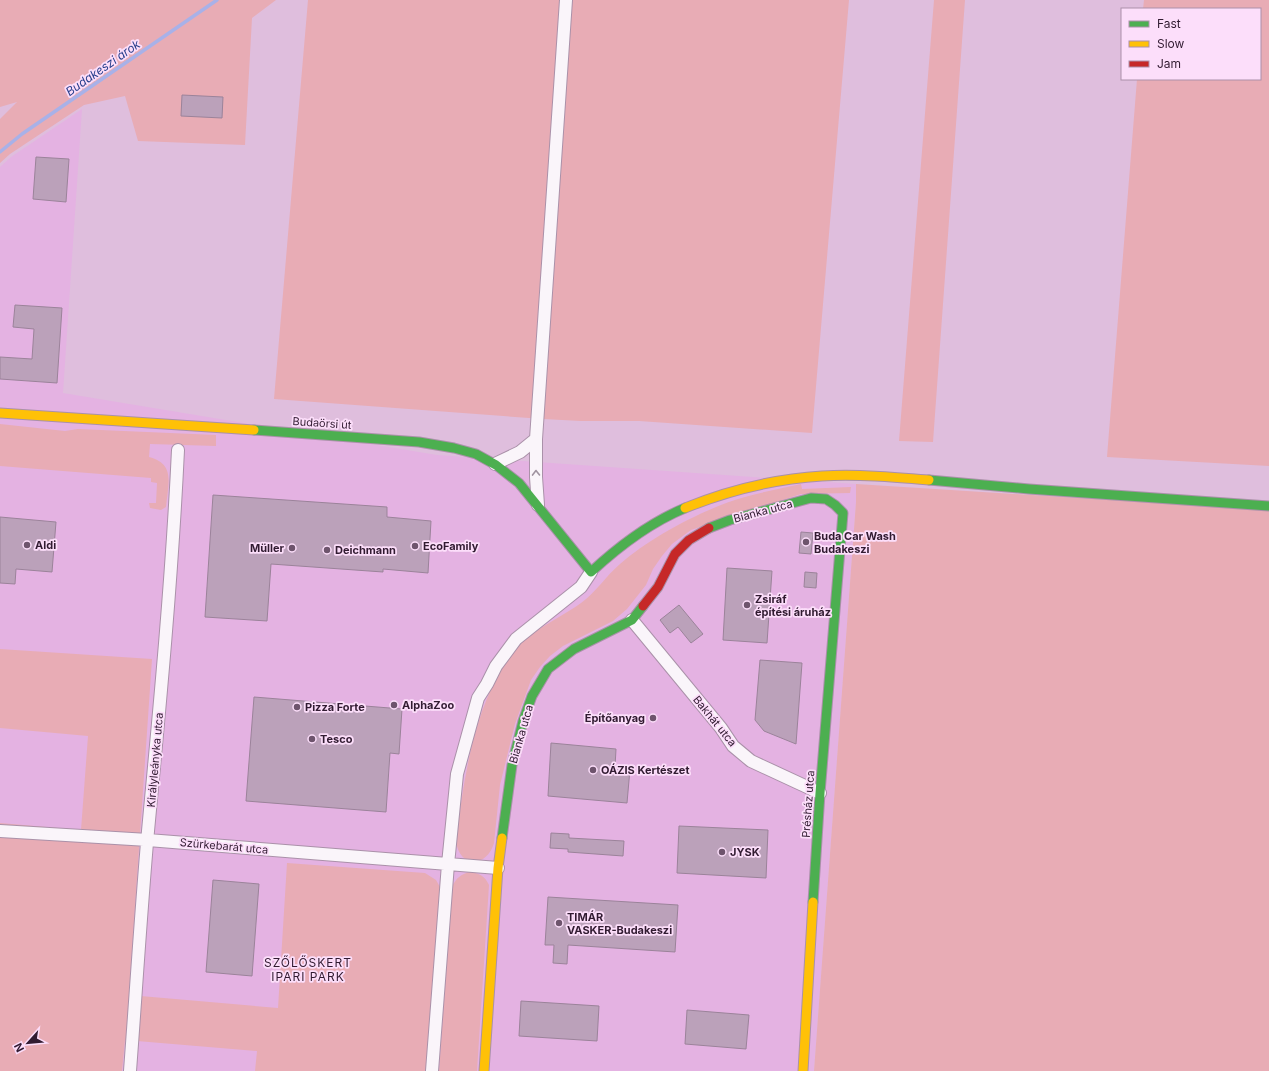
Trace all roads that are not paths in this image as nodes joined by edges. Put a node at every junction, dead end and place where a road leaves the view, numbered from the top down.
1 (566, 0) edge
2 (0, 413) edge
3 (536, 440) junction
4 (178, 450) dead end
5 (495, 464) junction
6 (538, 505) junction
7 (1269, 506) edge
8 (842, 538) joint
9 (591, 572) junction
10 (632, 620) junction
11 (820, 793) junction
12 (0, 831) edge
13 (148, 840) junction
14 (448, 864) junction
15 (498, 868) junction
16 (130, 1071) edge
17 (432, 1071) edge
18 (484, 1071) edge
19 (803, 1071) edge

1 - 3 street
2 - 5 main road, Budaörsi út
3 - 5 street
6 -> 3 street
4 - 13 street, Királyleányka utca
5 - 6 main road, Budaörsi út
6 - 9 main road, Budaörsi út
7 - 9 main road
8 - 10 main road, Bianka utca
8 - 11 main road, Présház utca
9 - 14 street
10 - 11 street, Bakhát utca
10 - 15 main road, Bianka utca
11 - 19 main road, Présház utca
12 - 13 street, Szürkebarát utca
13 - 14 street, Szürkebarát utca
13 - 16 street, Királyleányka utca
14 - 15 street, Szürkebarát utca
14 - 17 street
15 - 18 main road, Bianka utca

